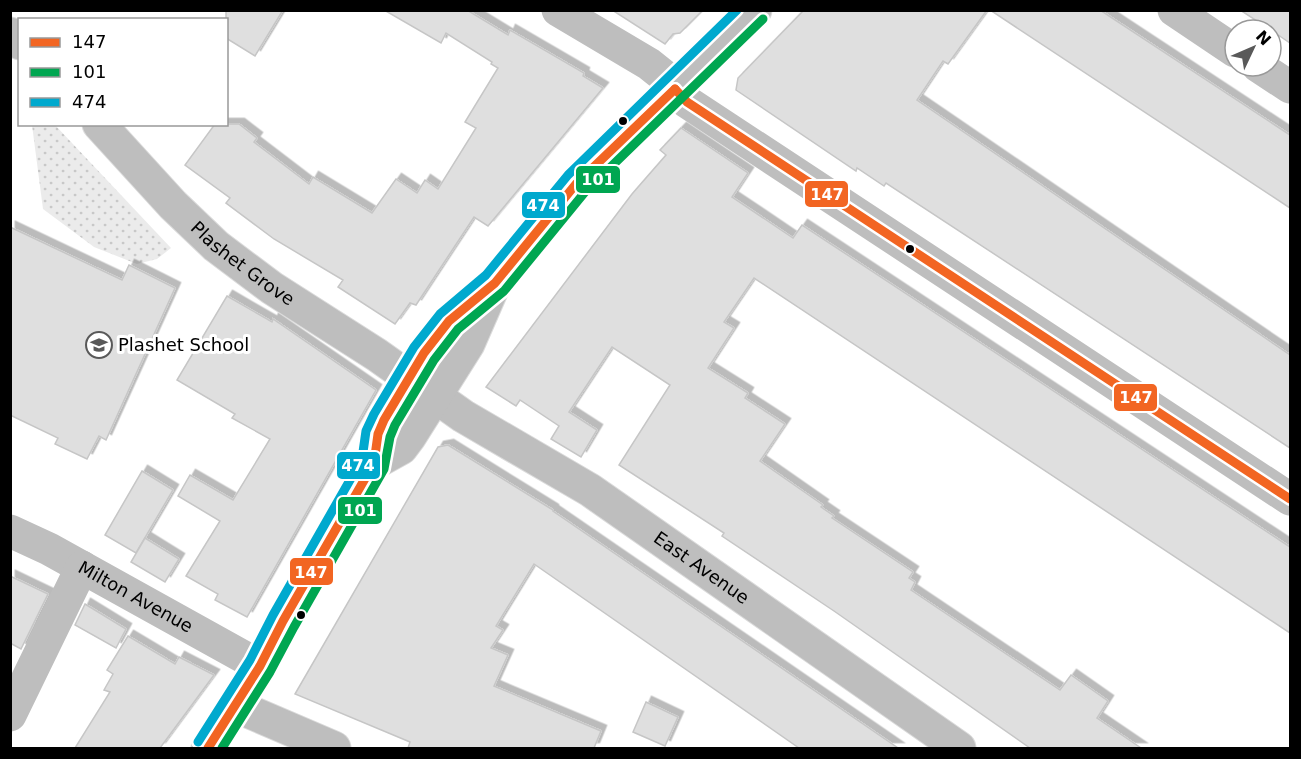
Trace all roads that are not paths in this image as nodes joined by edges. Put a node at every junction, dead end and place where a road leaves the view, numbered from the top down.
1 (558, 10) edge
2 (755, 10) edge
3 (1174, 10) edge
4 (1223, 43) edge
5 (1276, 78) edge
6 (1290, 87) edge
7 (675, 89) junction
8 (101, 126) edge
9 (495, 283) junction
10 (408, 377) junction
11 (436, 396) junction
12 (374, 463) junction
13 (1290, 499) edge
14 (10, 531) edge
15 (82, 567) junction
16 (260, 666) junction
17 (236, 706) junction
18 (10, 715) edge
19 (208, 748) edge
20 (334, 748) edge
21 (959, 748) edge

1 - 7 main road
2 - 7 main road
3 - 4 main road
5 - 6 main road
7 - 9 main road
7 - 13 main road
8 - 10 main road, Plashet Grove
9 - 10 main road
9 - 11 main road
10 - 11 main road, Plashet Grove
10 - 12 main road
11 - 12 main road
11 - 21 main road, East Avenue
12 - 16 main road
14 - 15 main road, Milton Avenue
15 - 16 main road, Milton Avenue
15 - 18 main road
16 - 17 main road
17 - 19 main road
17 - 20 main road

